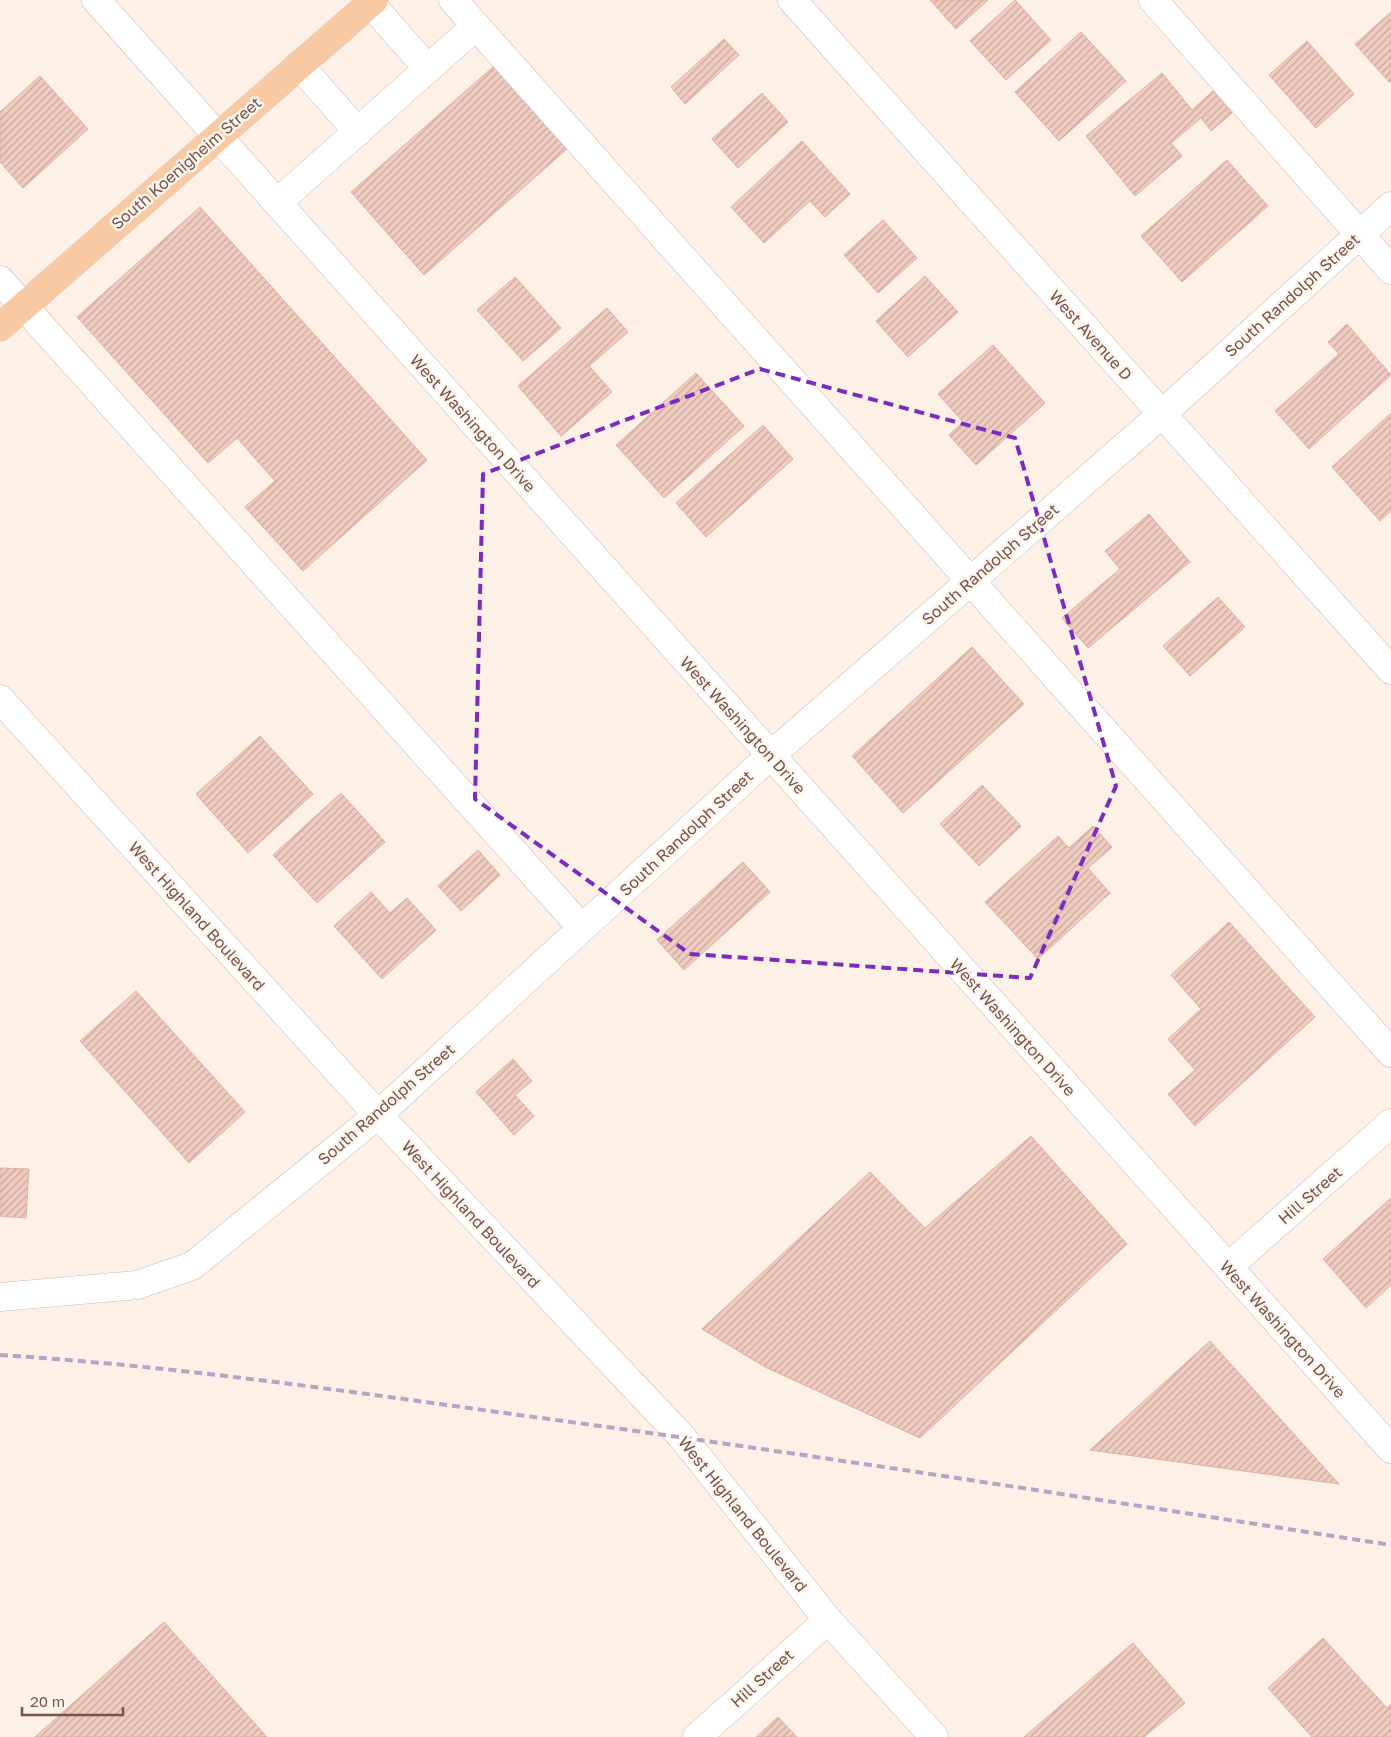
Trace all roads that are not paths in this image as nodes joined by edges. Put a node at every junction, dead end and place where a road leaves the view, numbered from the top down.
1 (96, 0) edge
2 (453, 0) edge
3 (792, 0) edge
4 (1153, 0) edge
5 (372, 2) edge
6 (476, 26) junction
7 (299, 65) junction
8 (428, 69) junction
9 (358, 132) junction
10 (217, 136) junction
11 (278, 203) junction
12 (1391, 206) edge
13 (1360, 234) junction
14 (1391, 270) edge
15 (0, 280) edge
16 (23, 306) junction
17 (0, 326) edge
18 (1162, 414) junction
19 (971, 581) junction
20 (1391, 670) edge
21 (0, 699) edge
22 (771, 756) junction
23 (582, 928) junction
24 (1391, 1053) edge
25 (378, 1116) junction
26 (1391, 1124) edge
27 (1228, 1267) junction
28 (0, 1296) edge
29 (1391, 1449) edge
30 (828, 1620) junction
31 (697, 1737) edge
32 (934, 1737) edge

1 - 10 street, West Washington Drive
2 - 6 street
3 - 18 street, West Avenue D
4 - 13 street
5 - 7 main road, South Koenigheim Street
5 - 8 street
6 - 8 street
6 - 19 street
7 - 9 street
7 - 10 main road, South Koenigheim Street
8 - 9 street
9 - 11 street
10 - 11 street, West Washington Drive
10 - 16 main road, South Koenigheim Street
11 - 22 street, West Washington Drive
12 - 13 street, South Randolph Street
13 - 14 street
13 - 18 street, South Randolph Street
15 - 16 street
16 - 17 main road, South Koenigheim Street
16 - 23 street
18 - 19 street, South Randolph Street
18 - 20 street, West Avenue D
19 - 22 street, South Randolph Street
19 - 24 street
21 - 25 street, West Highland Boulevard
22 - 23 street, South Randolph Street
22 - 27 street, West Washington Drive
23 - 25 street, South Randolph Street
25 - 28 street, South Randolph Street
25 - 30 street, West Highland Boulevard
26 - 27 street, Hill Street
27 - 29 street, West Washington Drive
30 - 31 street, Hill Street
30 - 32 street, West Highland Boulevard

